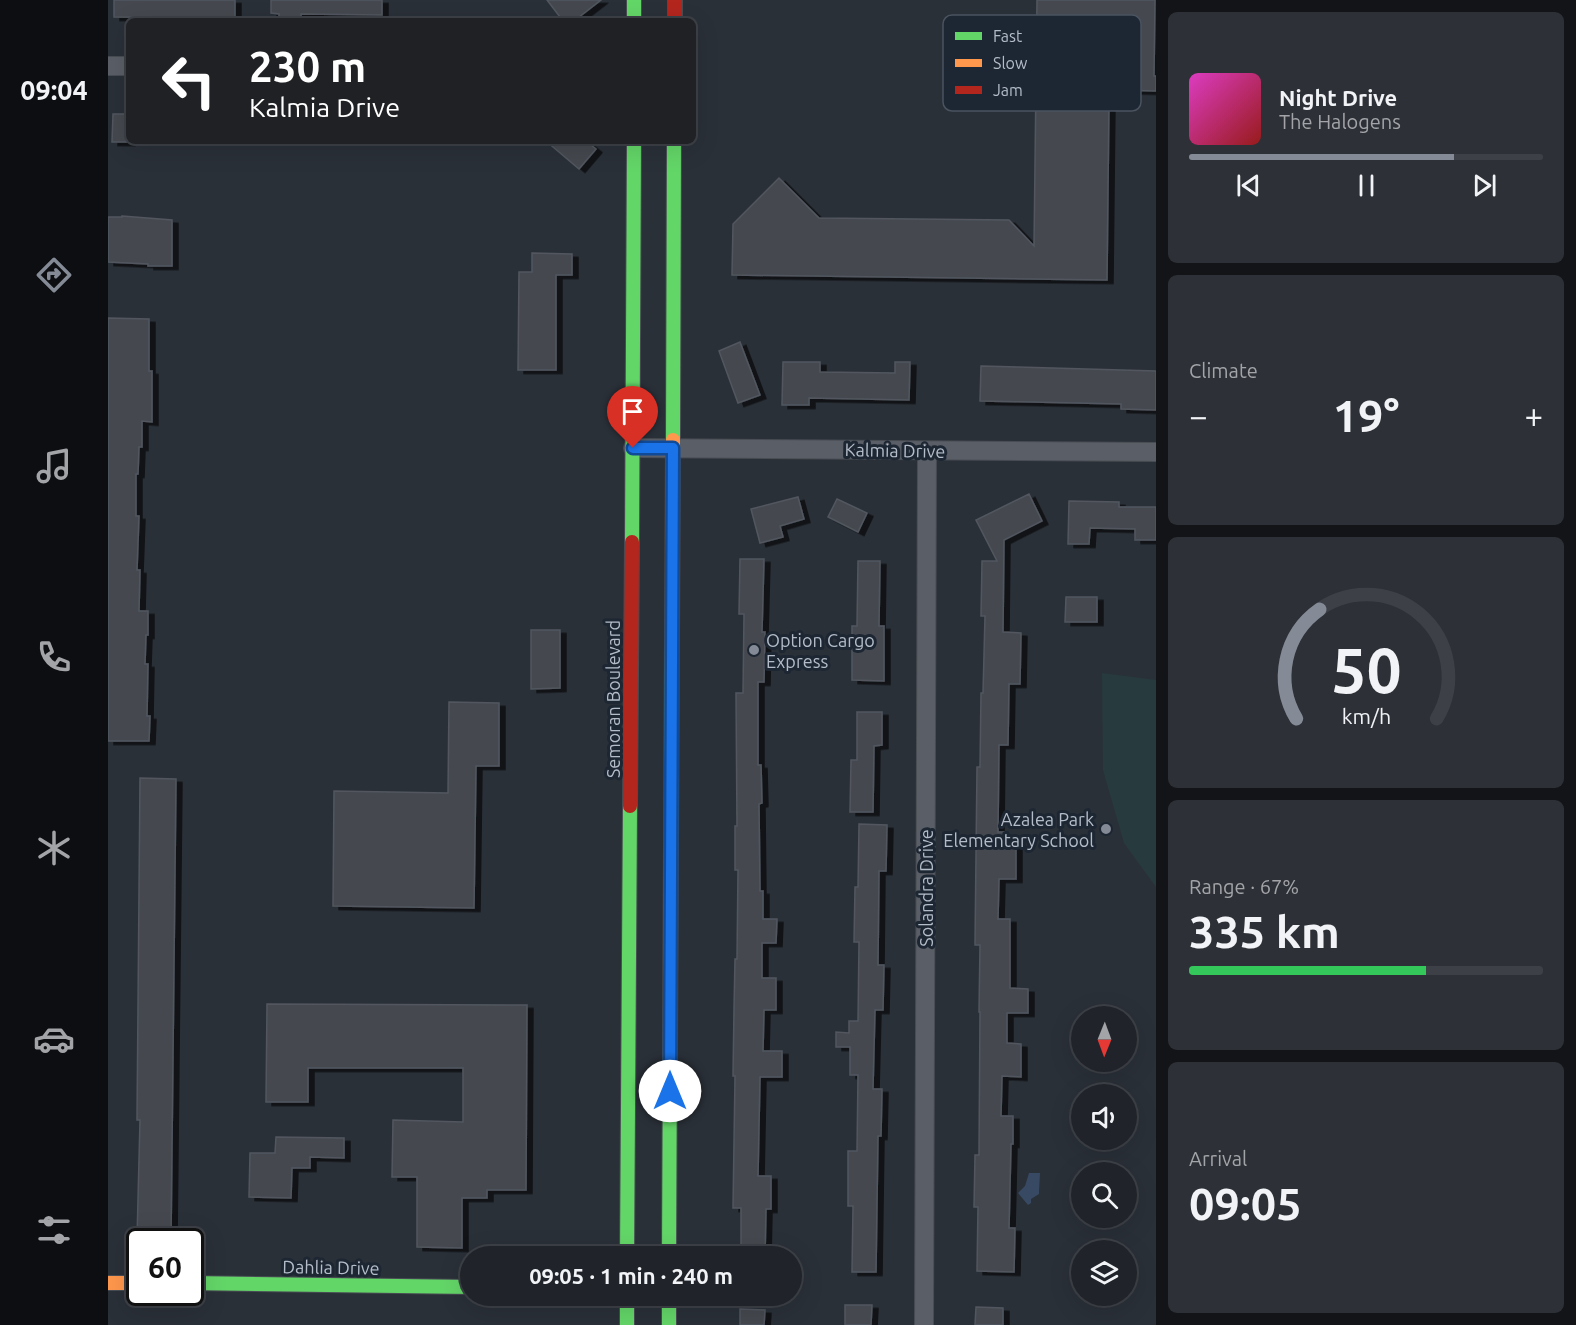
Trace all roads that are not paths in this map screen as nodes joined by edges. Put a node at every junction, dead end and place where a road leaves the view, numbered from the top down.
1 (634, 0) edge
2 (675, 0) edge
3 (634, 18) edge
4 (675, 18) edge
5 (108, 66) edge
6 (126, 66) edge
7 (634, 144) edge
8 (674, 144) edge
9 (633, 448) junction
10 (673, 448) junction
11 (927, 451) junction
12 (1156, 452) edge
13 (627, 1246) edge
14 (669, 1246) edge
15 (108, 1282) edge
16 (126, 1283) edge
17 (204, 1283) edge
18 (460, 1287) edge
19 (627, 1306) edge
20 (669, 1306) edge
21 (627, 1325) edge
22 (669, 1325) edge
23 (924, 1325) edge

1 - 3 main road
2 - 4 main road
5 - 6 street
7 - 9 main road, Semoran Boulevard
8 - 10 main road
9 - 10 street, Kalmia Drive
9 - 13 main road, Semoran Boulevard
10 - 11 street, Kalmia Drive
10 - 14 main road
11 - 12 street, Kalmia Drive
11 - 23 street, Solandra Drive
15 - 16 main road
17 - 18 main road, Dahlia Drive
19 - 21 main road
20 - 22 main road

